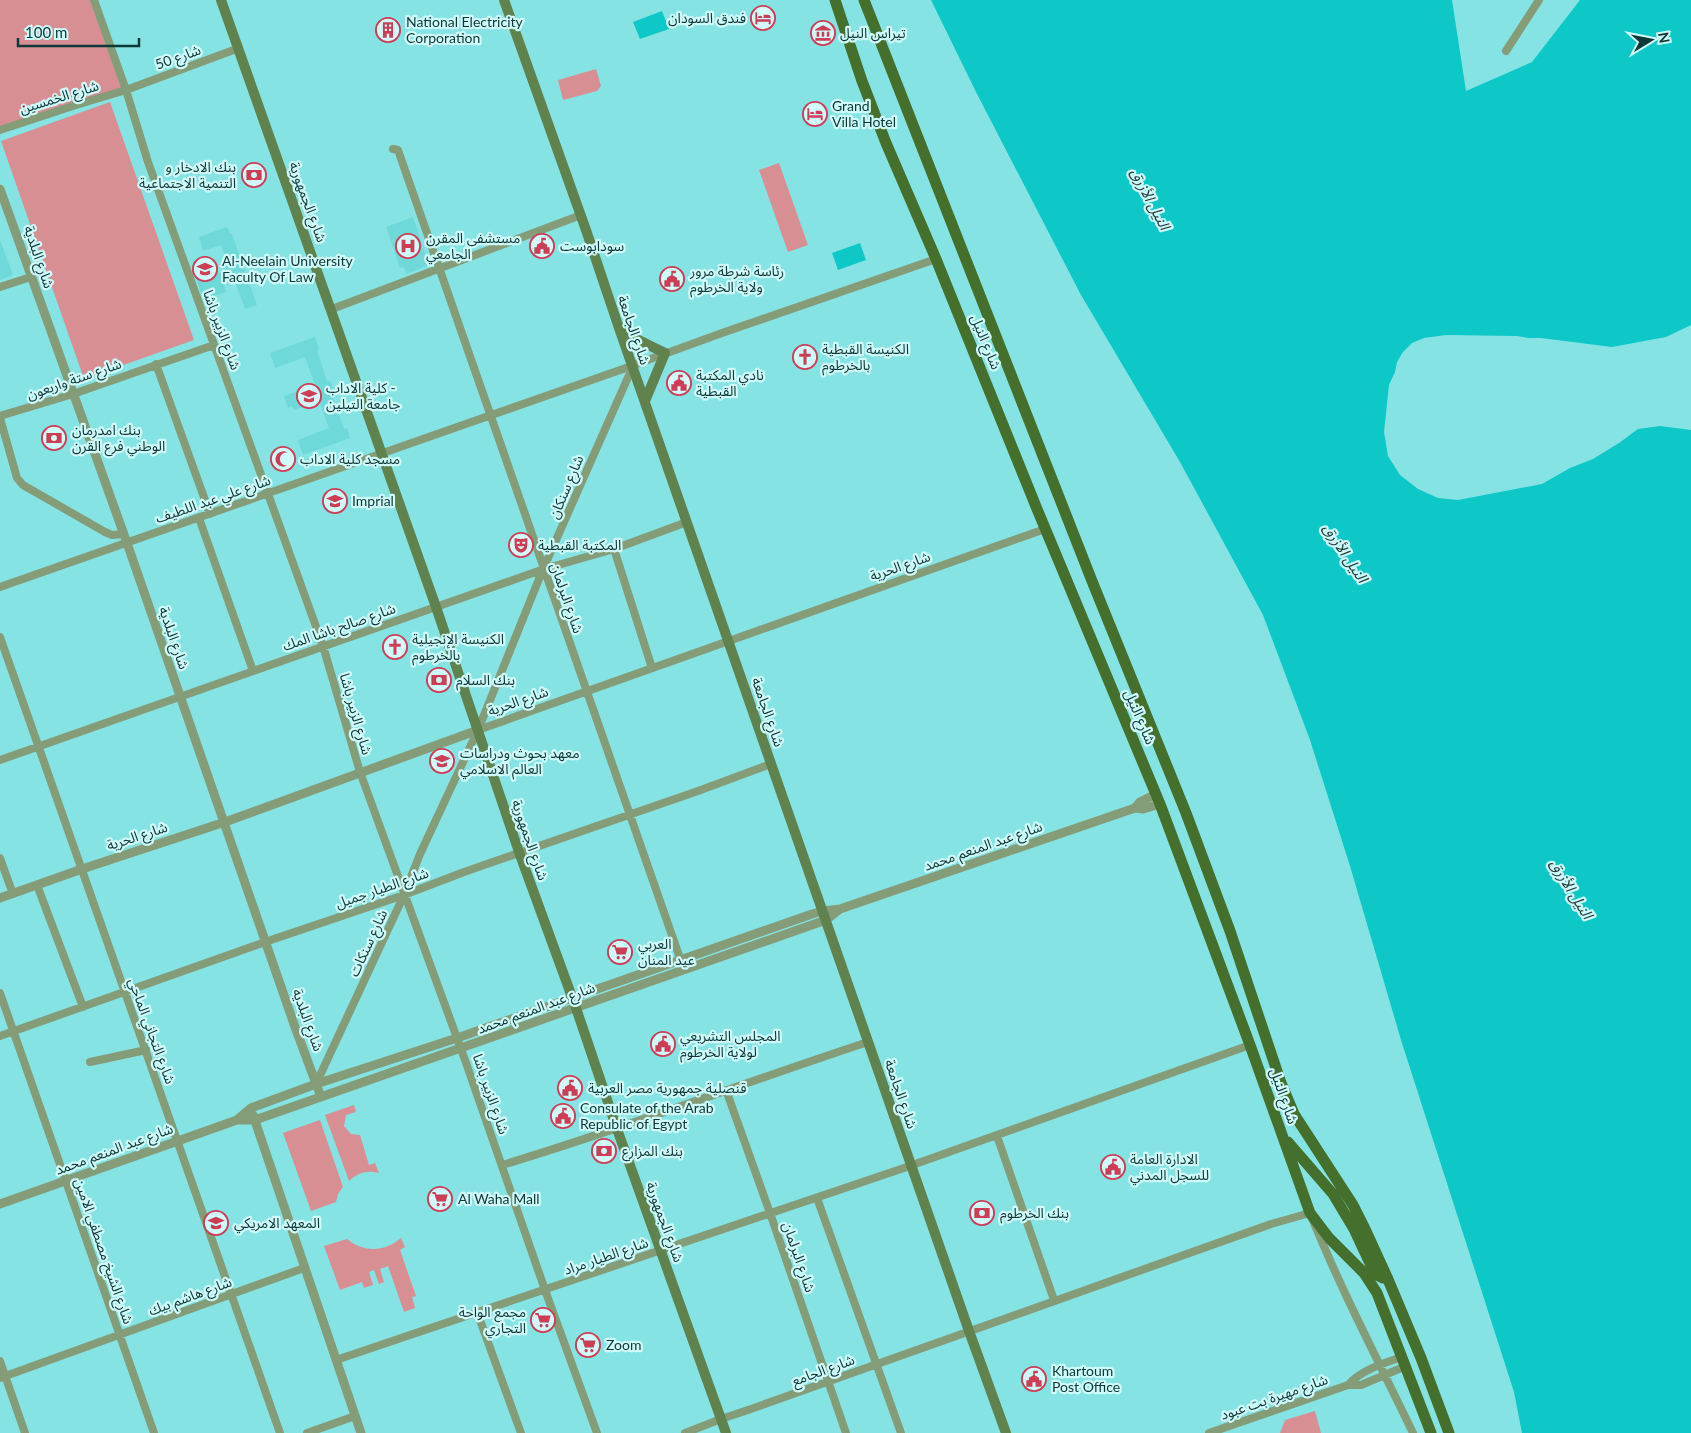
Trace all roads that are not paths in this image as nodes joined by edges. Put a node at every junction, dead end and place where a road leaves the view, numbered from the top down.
1 (94, 0) edge
2 (221, 0) edge
3 (504, 0) edge
4 (835, 0) edge
5 (864, 0) edge
6 (1539, 0) edge
7 (238, 48) junction
8 (1506, 51) dead end
9 (126, 90) junction
10 (0, 130) edge
11 (396, 149) dead end
12 (0, 189) edge
13 (581, 215) junction
14 (936, 259) junction
15 (439, 269) junction
16 (31, 277) junction
17 (0, 287) edge
18 (332, 309) junction
19 (620, 331) junction
20 (214, 345) junction
21 (665, 353) junction
22 (156, 364) junction
23 (632, 366) junction
24 (73, 394) junction
25 (645, 401) junction
26 (491, 415) junction
27 (0, 417) edge
28 (382, 453) junction
29 (268, 494) junction
30 (210, 514) junction
31 (199, 518) junction
32 (687, 522) junction
33 (1045, 530) junction
34 (125, 538) junction
35 (614, 549) junction
36 (544, 569) junction
37 (0, 587) edge
38 (436, 607) junction
39 (0, 637) edge
40 (728, 641) junction
41 (323, 646) junction
42 (652, 668) junction
43 (253, 671) junction
44 (587, 691) junction
45 (180, 696) junction
46 (478, 730) junction
47 (38, 746) junction
48 (0, 760) edge
49 (771, 764) junction
50 (360, 772) junction
51 (1158, 799) junction
52 (631, 814) junction
53 (224, 822) junction
54 (519, 852) junction
55 (0, 858) edge
56 (82, 869) junction
57 (37, 885) junction
58 (13, 894) junction
59 (404, 895) junction
60 (0, 898) edge
61 (1220, 904) junction
62 (1199, 905) junction
63 (824, 916) junction
64 (266, 942) junction
65 (681, 959) junction
66 (684, 969) junction
67 (125, 992) junction
68 (0, 993) edge
69 (575, 1003) junction
70 (83, 1007) junction
71 (13, 1031) junction
72 (0, 1036) edge
73 (457, 1038) junction
74 (868, 1042) junction
75 (1250, 1045) junction
76 (461, 1049) junction
77 (146, 1050) junction
78 (394, 1060) junction
79 (90, 1062) dead end
80 (397, 1071) junction
81 (316, 1084) junction
82 (726, 1090) junction
83 (321, 1097) junction
84 (251, 1108) junction
85 (236, 1120) junction
86 (255, 1120) junction
87 (617, 1130) junction
88 (1282, 1135) junction
89 (997, 1136) junction
90 (178, 1141) junction
91 (502, 1165) junction
92 (911, 1166) junction
93 (66, 1181) junction
94 (817, 1198) junction
95 (0, 1204) edge
96 (770, 1213) junction
97 (1310, 1213) junction
98 (660, 1250) junction
99 (304, 1268) junction
100 (1387, 1277) junction
101 (545, 1290) junction
102 (231, 1294) junction
103 (1054, 1300) junction
104 (477, 1312) junction
105 (969, 1331) junction
106 (120, 1334) junction
107 (1419, 1354) junction
108 (336, 1360) junction
109 (0, 1361) edge
110 (1404, 1361) junction
111 (876, 1364) junction
112 (1380, 1364) junction
113 (1385, 1375) junction
114 (3, 1377) edge
115 (828, 1382) junction
116 (1348, 1385) junction
117 (355, 1416) junction
118 (721, 1419) junction
119 (25, 1433) edge
120 (154, 1433) edge
121 (280, 1433) edge
122 (307, 1433) edge
123 (361, 1433) edge
124 (521, 1433) edge
125 (597, 1433) edge
126 (685, 1433) edge
127 (726, 1433) edge
128 (846, 1433) edge
129 (901, 1433) edge
130 (1006, 1433) edge
131 (1209, 1433) edge
132 (1412, 1433) edge
133 (1431, 1433) edge
134 (1448, 1433) edge

1 - 9 street, شارع الزبير باشا
2 - 7 main road, شارع الجمهورية
3 - 13 main road, شارع الجامعة
4 - 14 main road, شارع النيل
5 - 61 main road, شارع النيل
6 - 8 street
7 - 9 street, شارع 50
7 - 18 main road, شارع الجمهورية
9 - 10 street, شارع الخمسين
9 - 20 street, شارع الزبير باشا
11 - 15 street, شارع البرلمان
12 - 16 street, شارع البلدية
13 - 15 street
13 - 19 main road, شارع الجامعة
14 - 21 street, شارع علي عبد اللطيف
14 - 33 main road, شارع النيل
15 - 18 street
15 - 26 street, شارع البرلمان
16 - 17 street
16 - 24 street, شارع البلدية
18 - 28 main road, شارع الجمهورية
19 - 21 main road
19 - 23 main road, شارع الجامعة
20 - 22 street, شارع ستة واربعون
20 - 29 street, شارع الزبير باشا
21 - 23 street, شارع علي عبد اللطيف
21 - 25 main road
22 - 24 street, شارع ستة واربعون
22 - 30 street
23 - 25 main road, شارع الجامعة
23 - 26 street, شارع علي عبد اللطيف
23 - 36 street, شارع سنكان
24 - 27 street, شارع ستة واربعون
24 - 34 street, شارع البلدية
25 - 32 main road, شارع الجامعة
26 - 28 street, شارع علي عبد اللطيف
26 - 36 street, شارع البرلمان
27 - 34 street
28 - 29 street, شارع علي عبد اللطيف
28 - 38 main road, شارع الجمهورية
29 - 30 street, شارع علي عبد اللطيف
29 - 41 street, شارع الزبير باشا
30 - 31 street, شارع علي عبد اللطيف
31 - 34 street, شارع علي عبد اللطيف
31 - 43 street
32 - 35 street, شارع صالح باشا المك
32 - 40 main road, شارع الجامعة
33 - 40 street, شارع الحرية
33 - 51 main road, شارع النيل
34 - 37 street, شارع علي عبد اللطيف
34 - 45 street, شارع البلدية
35 - 36 street, شارع صالح باشا المك
35 - 42 street
36 - 38 street, شارع صالح باشا المك
36 - 44 street, شارع البرلمان
36 - 46 street, شارع سنكان
38 - 41 street, شارع صالح باشا المك
38 - 46 main road, شارع الجمهورية
39 - 47 street, شارع التجاني الماحي
40 - 42 street, شارع الحرية
40 - 49 main road, شارع الجامعة
41 - 43 street, شارع صالح باشا المك
41 - 50 street, شارع الزبير باشا
42 - 44 street, شارع الحرية
43 - 45 street, شارع صالح باشا المك
44 - 46 street, شارع الحرية
44 - 52 street, شارع البرلمان
45 - 47 street, شارع صالح باشا المك
45 - 53 street, شارع البلدية
46 - 50 street, شارع الحرية
46 - 54 main road, شارع الجمهورية
46 - 59 street, شارع سنكات
47 - 48 street, شارع صالح باشا المك
47 - 56 street, شارع التجاني الماحي
49 - 52 street, شارع الطيار جميل
49 - 63 main road, شارع الجامعة
50 - 53 street, شارع الحرية
50 - 59 street, شارع الزبير باشا
51 - 62 main road, شارع النيل
51 - 63 street, شارع عبد المنعم محمد
52 - 54 street, شارع الطيار جميل
52 - 65 street, شارع البرلمان
53 - 56 street, شارع الحرية
53 - 64 street, شارع البلدية
54 - 59 street, شارع الطيار جميل
54 - 69 main road, شارع الجمهورية
55 - 58 street
56 - 57 street, شارع الحرية
56 - 67 street, شارع التجاني الماحي
57 - 58 street, شارع الحرية
57 - 70 street
58 - 60 street, شارع الحرية
59 - 64 street, شارع الطيار جميل
59 - 73 street, شارع الزبير باشا
59 - 81 street, شارع سنكات
61 - 62 main road
61 - 100 main road, شارع النيل
62 - 75 main road, شارع النيل
63 - 65 street, شارع عبد المنعم محمد
63 - 66 street, شارع عبد المنعم محمد
63 - 74 main road, شارع الجامعة
64 - 67 street, شارع الطيار جميل
64 - 81 street, شارع البلدية
65 - 66 street, شارع البرلمان
65 - 69 street, شارع عبد المنعم محمد
66 - 69 street, شارع عبد المنعم محمد
67 - 70 street, شارع الطيار جميل
67 - 77 street, شارع التجاني الماحي
68 - 71 street, شارع الشيخ مصطفي الامين
69 - 73 street, شارع عبد المنعم محمد
69 - 76 street, شارع عبد المنعم محمد
69 - 87 main road, شارع الجمهورية
70 - 71 street, شارع الطيار جميل
71 - 72 street, شارع الطيار جميل
71 - 93 street, شارع الشيخ مصطفي الامين
73 - 76 street, شارع الزبير باشا
73 - 78 street, شارع عبد المنعم محمد
74 - 82 street
74 - 92 main road, شارع الجامعة
75 - 88 main road, شارع النيل
75 - 89 street, شارع الطيار مراد
76 - 80 street, شارع عبد المنعم محمد
76 - 91 street, شارع الزبير باشا
77 - 79 street
77 - 90 street, شارع التجاني الماحي
78 - 80 street
78 - 81 street, شارع عبد المنعم محمد
80 - 83 street, شارع عبد المنعم محمد
81 - 83 street, شارع البلدية
81 - 84 street, شارع عبد المنعم محمد
82 - 87 street
82 - 96 street, شارع البرلمان
83 - 86 street, شارع عبد المنعم محمد
84 - 85 street, شارع عبد المنعم محمد
84 - 86 street
85 - 86 street, شارع عبد المنعم محمد
85 - 90 street, شارع عبد المنعم محمد
86 - 99 street
87 - 91 street
87 - 98 main road, شارع الجمهورية
88 - 97 main road, شارع النيل
88 - 100 main road
89 - 92 street, شارع الطيار مراد
89 - 103 street
90 - 93 street, شارع عبد المنعم محمد
90 - 102 street, شارع التجاني الماحي
91 - 101 street, شارع الزبير باشا
92 - 94 street, شارع الطيار مراد
92 - 105 main road, شارع الجامعة
93 - 95 street, شارع عبد المنعم محمد
93 - 106 street, شارع الشيخ مصطفي الامين
94 - 96 street, شارع الطيار مراد
94 - 111 street
96 - 98 street, شارع الطيار مراد
96 - 115 street, شارع البرلمان
97 - 103 street, شارع الجامع
97 - 110 main road, شارع النيل
97 - 112 street
98 - 101 street, شارع الطيار مراد
98 - 118 main road, شارع الجمهورية
99 - 102 street, شارع هاشم بيك
99 - 108 street
100 - 107 main road, شارع النيل
101 - 104 street, شارع الطيار مراد
101 - 125 street, شارع الزبير باشا
102 - 106 street, شارع هاشم بيك
102 - 121 street, شارع التجاني الماحي
103 - 105 street, شارع الجامع
104 - 108 street, شارع الطيار مراد
104 - 124 street
105 - 111 street, شارع الجامع
105 - 130 main road, شارع الجامعة
106 - 114 street, شارع هاشم بيك
106 - 120 street, شارع الشيخ مصطفي الامين
107 - 110 main road
107 - 134 main road, شارع النيل
108 - 117 street
109 - 114 street
110 - 112 street
110 - 113 street
110 - 133 main road, شارع النيل
111 - 115 street, شارع الجامع
111 - 129 street
112 - 113 street
112 - 116 street
113 - 116 street
113 - 132 street
114 - 119 street
115 - 118 street, شارع الجامع
115 - 128 street, شارع البرلمان
116 - 131 street, شارع مهيرة بت عبود
117 - 122 street
117 - 123 street
118 - 126 street, شارع الجامع
118 - 127 main road, شارع الجمهورية

